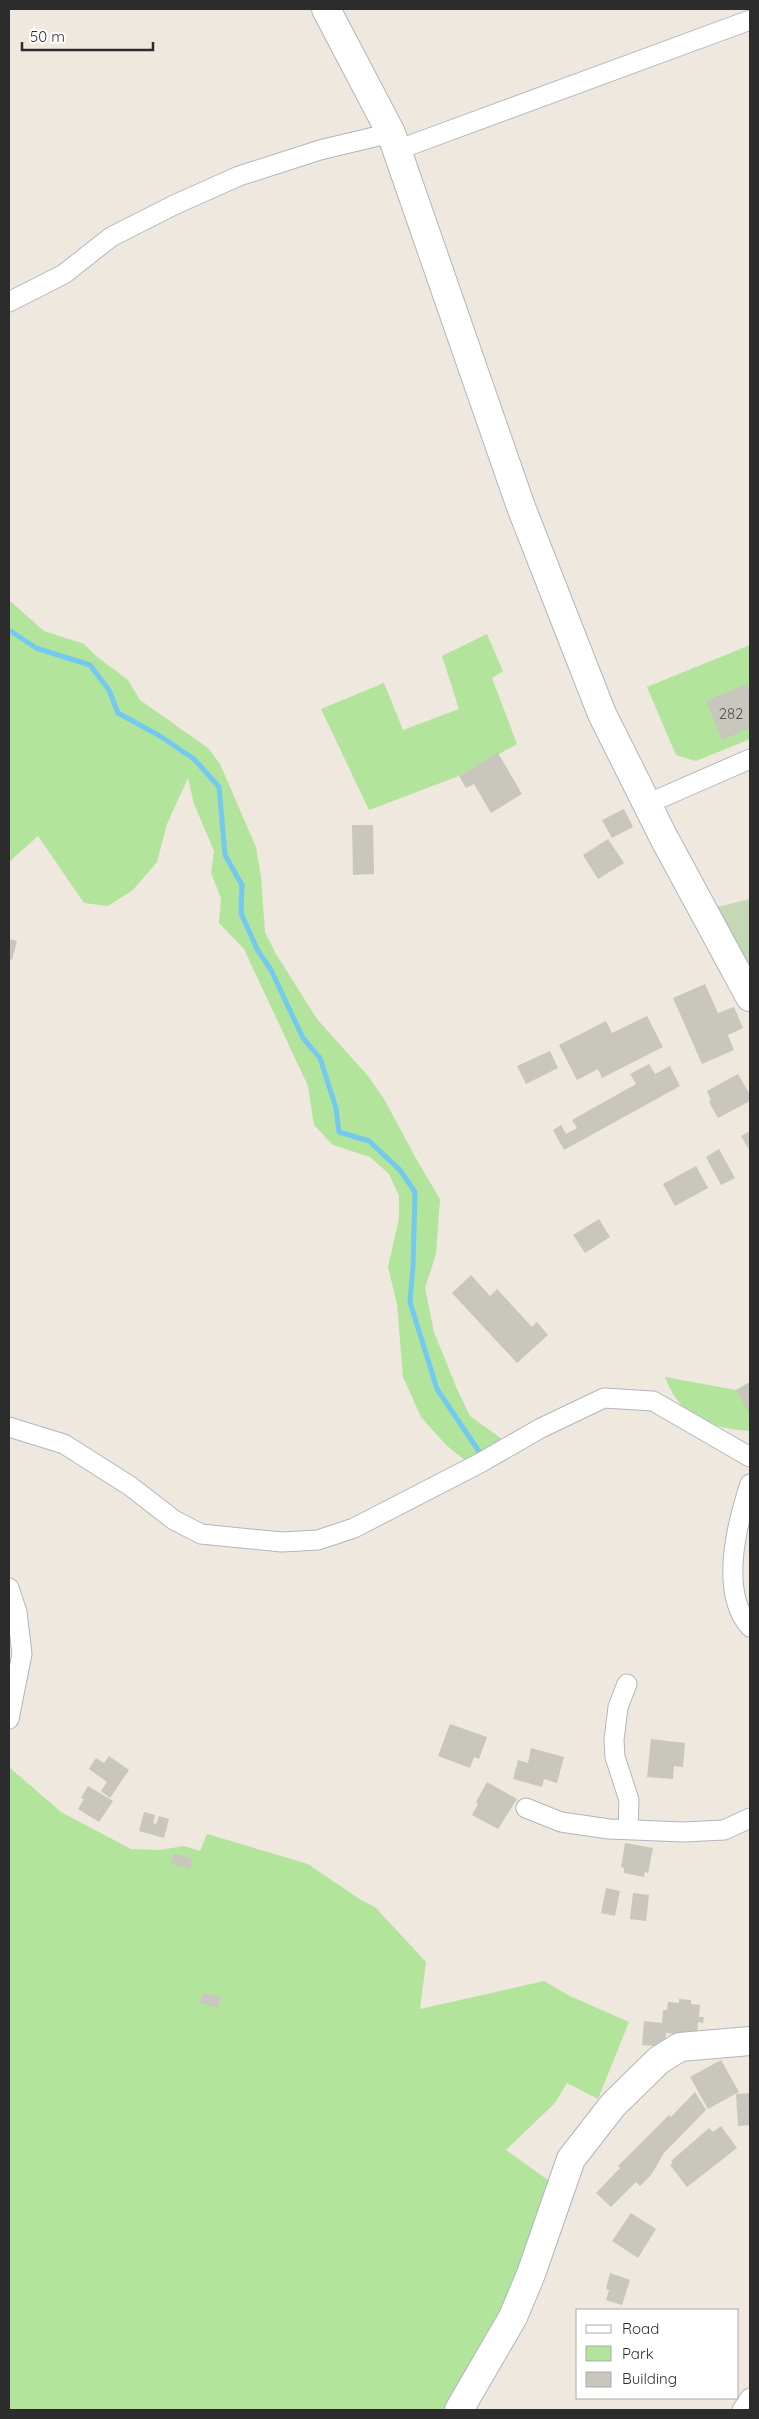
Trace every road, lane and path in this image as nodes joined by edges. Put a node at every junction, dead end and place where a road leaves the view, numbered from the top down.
1 (326, 9) edge
2 (750, 20) edge
3 (394, 142) junction
4 (9, 302) edge
5 (750, 759) edge
6 (647, 804) junction
7 (750, 997) edge
8 (9, 1427) edge
9 (750, 1457) edge
10 (750, 1484) edge
11 (9, 1588) edge
12 (750, 1627) edge
13 (627, 1684) dead end
14 (9, 1719) edge
15 (526, 1808) dead end
16 (750, 1818) edge
17 (628, 1829) junction
18 (750, 2041) edge
19 (750, 2398) edge
20 (459, 2410) edge
21 (742, 2410) edge

1 - 3 street
2 - 3 street
3 - 4 street
3 - 6 street
5 - 6 street
6 - 7 street
8 - 9 street
10 - 12 street
11 - 14 street
13 - 17 street
15 - 17 street
16 - 17 street
18 - 20 street
19 - 21 street

